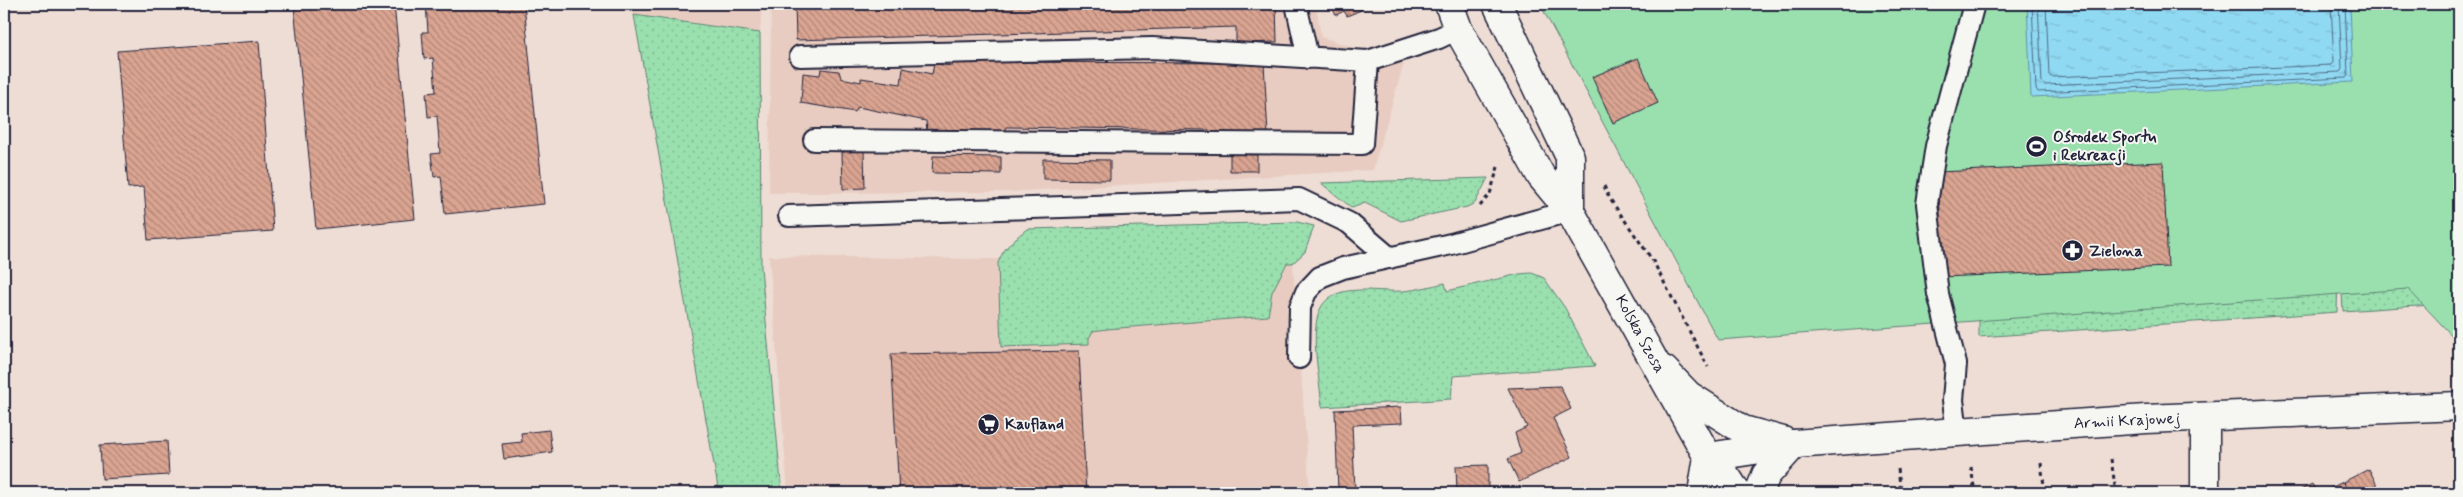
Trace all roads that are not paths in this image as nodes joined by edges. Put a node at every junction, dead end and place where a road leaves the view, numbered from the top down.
1 (1296, 4) edge
2 (1497, 4) edge
3 (1974, 4) edge
4 (1453, 16) edge
5 (800, 56) dead end
6 (1308, 58) junction
7 (1368, 62) junction
8 (814, 140) dead end
9 (1570, 211) junction
10 (789, 216) dead end
11 (1390, 258) junction
12 (1299, 358) dead end
13 (1656, 362) junction
14 (2459, 406) edge
15 (2205, 418) junction
16 (1957, 432) junction
17 (1794, 444) junction
18 (1708, 457) junction
19 (1702, 493) edge
20 (1737, 493) edge
21 (1759, 493) edge
22 (2206, 493) edge

1 - 6 lane
2 - 9 street, Kolska Szosa
3 - 16 lane
4 - 7 lane
4 - 9 street, Kolska Szosa
5 - 6 lane
6 - 7 lane
7 - 8 lane
9 - 11 lane
9 - 13 street, Kolska Szosa
10 - 11 lane
11 - 12 lane
13 - 17 street, Armii Krajowej
13 - 18 street, Kolska Szosa
14 - 15 street, Armii Krajowej
15 - 16 street, Armii Krajowej
15 - 22 street
16 - 17 street, Armii Krajowej
17 - 18 street, Armii Krajowej
17 - 21 street
18 - 19 street
18 - 20 street, Kolska Szosa

